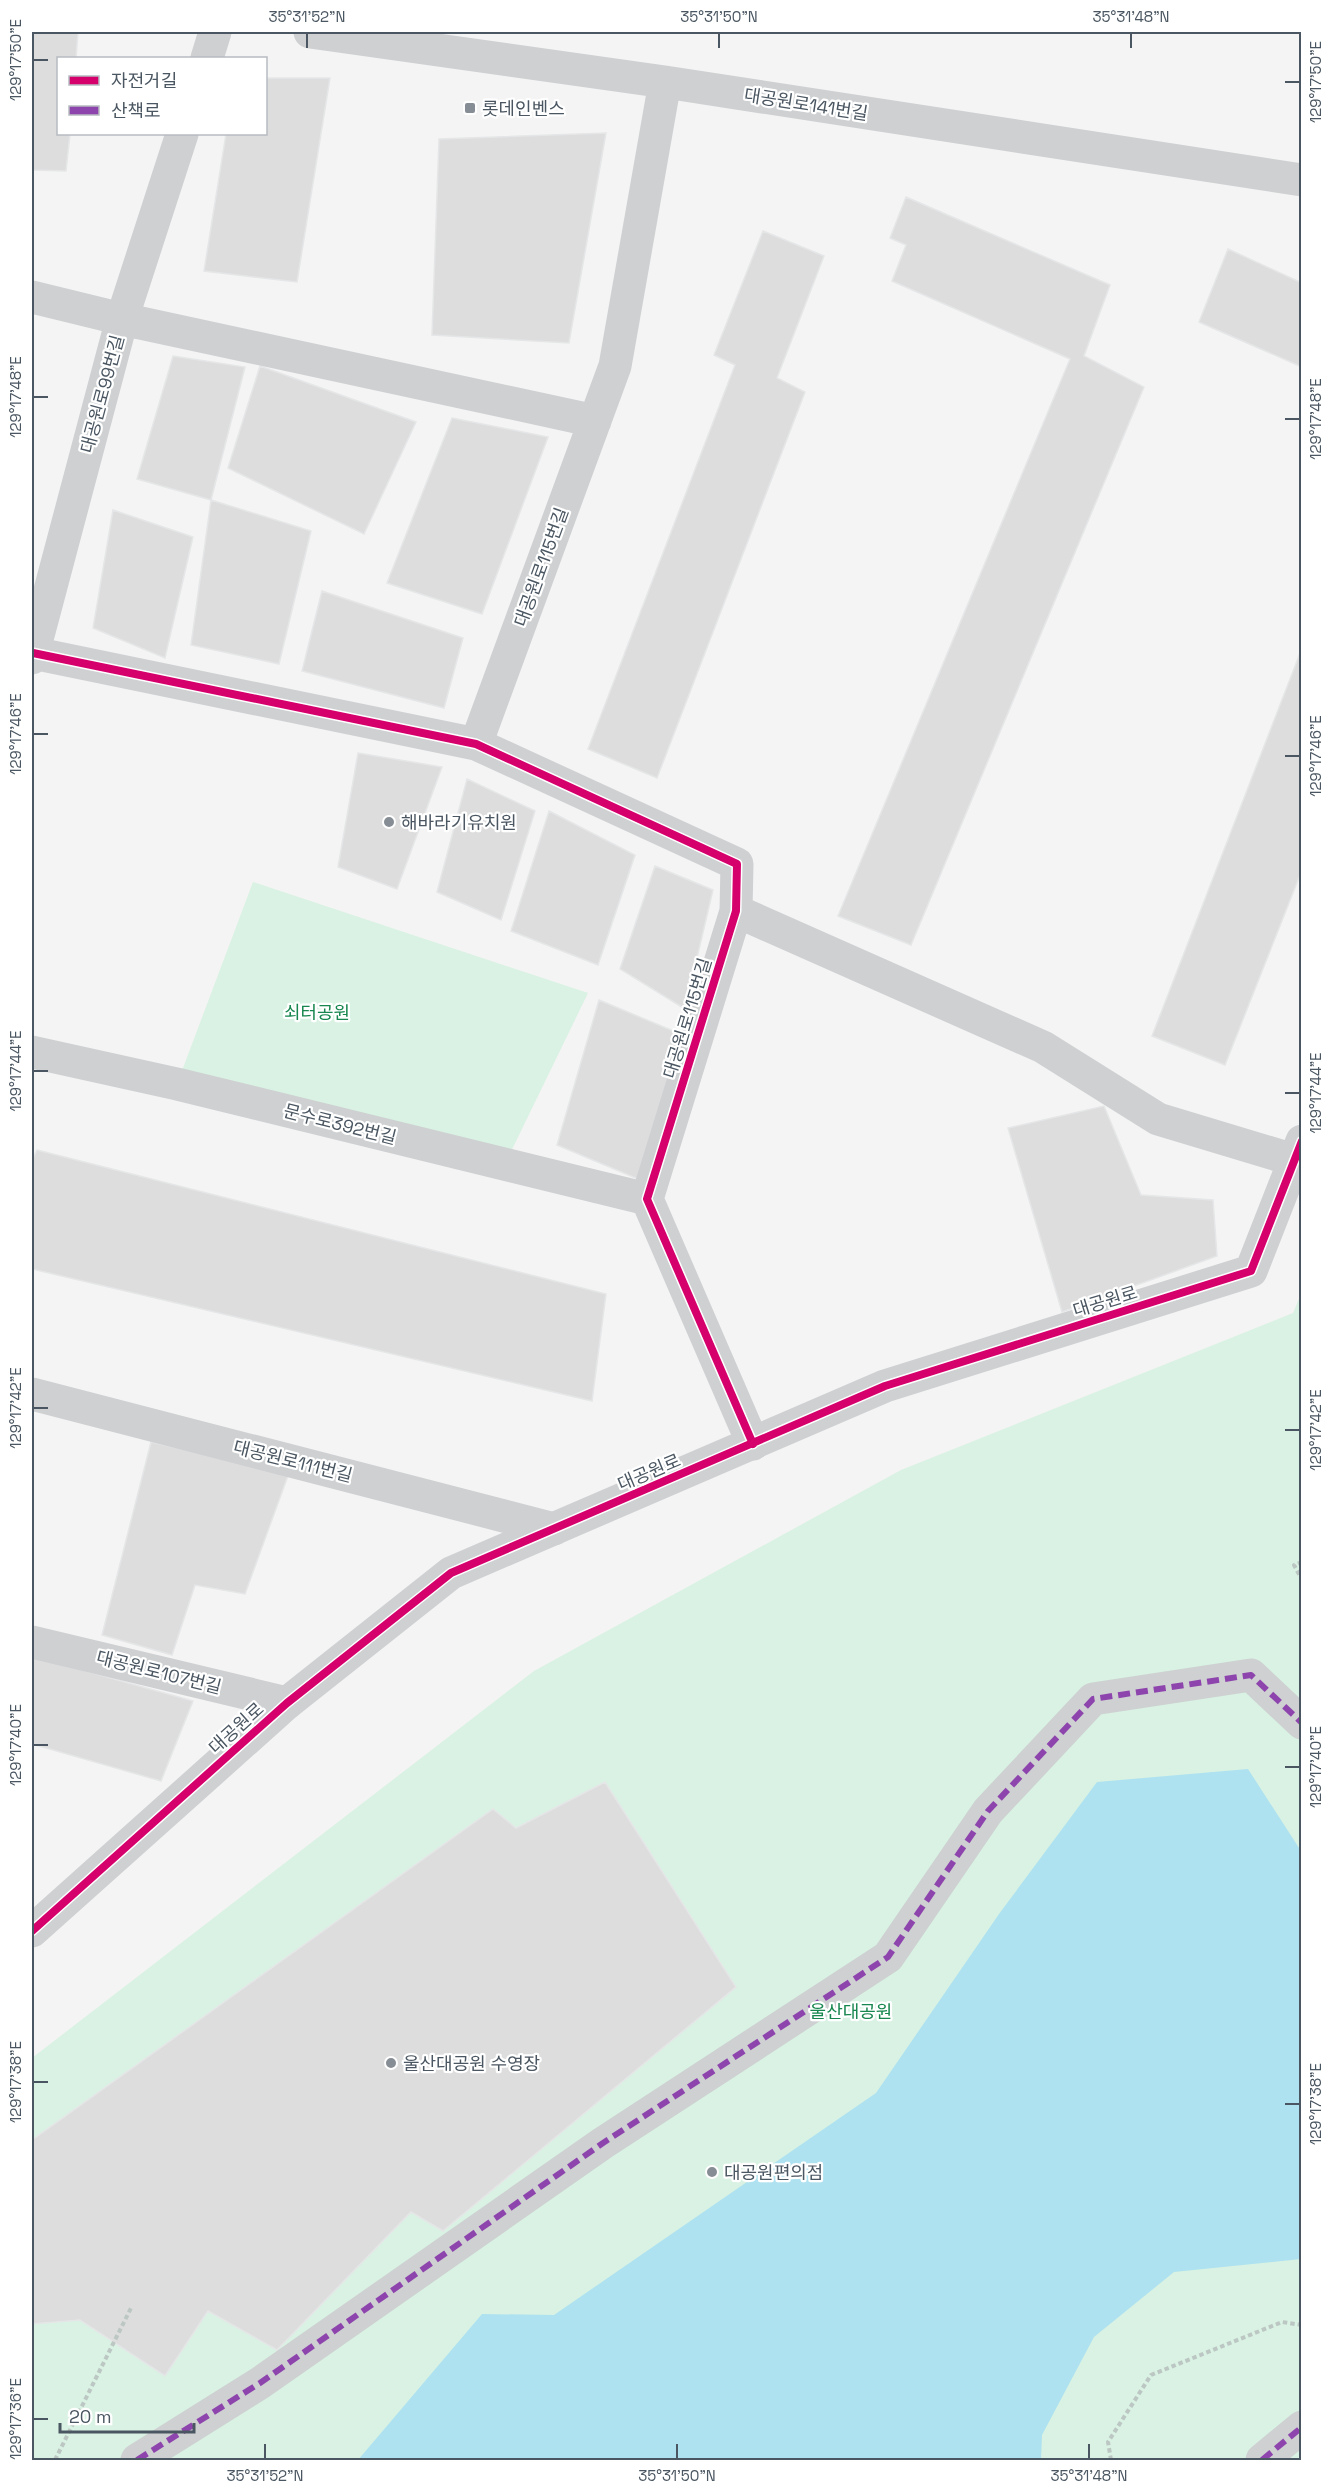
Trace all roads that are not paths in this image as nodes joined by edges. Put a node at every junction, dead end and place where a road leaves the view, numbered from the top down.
1 (215, 32) edge
2 (310, 32) edge
3 (207, 57) edge
4 (665, 82) junction
5 (182, 135) edge
6 (1302, 180) edge
7 (32, 297) edge
8 (122, 319) junction
9 (595, 421) junction
10 (32, 656) edge
11 (476, 744) junction
12 (736, 911) junction
13 (32, 1052) edge
14 (1298, 1150) edge
15 (647, 1199) junction
16 (32, 1394) edge
17 (753, 1443) junction
18 (554, 1529) junction
19 (32, 1641) edge
20 (287, 1703) junction
21 (1302, 1723) edge
22 (32, 1931) edge
23 (1302, 2427) edge
24 (137, 2460) edge
25 (1262, 2460) edge

1 - 3 street
2 - 4 street, 대공원로141번길
4 - 6 street, 대공원로141번길
4 - 9 street, 대공원로115번길
5 - 8 street, 대공원로99번길
7 - 8 street
8 - 9 street
8 - 10 street, 대공원로99번길
9 - 11 street, 대공원로115번길
10 - 11 street
11 - 12 street, 대공원로115번길
12 - 14 street
12 - 15 street, 대공원로115번길
13 - 15 street, 문수로392번길
14 - 17 street, 대공원로
15 - 17 street
16 - 18 street, 대공원로111번길
17 - 18 street, 대공원로
18 - 20 street, 대공원로
19 - 20 street, 대공원로107번길
20 - 22 street, 대공원로
21 - 24 street
23 - 25 street

